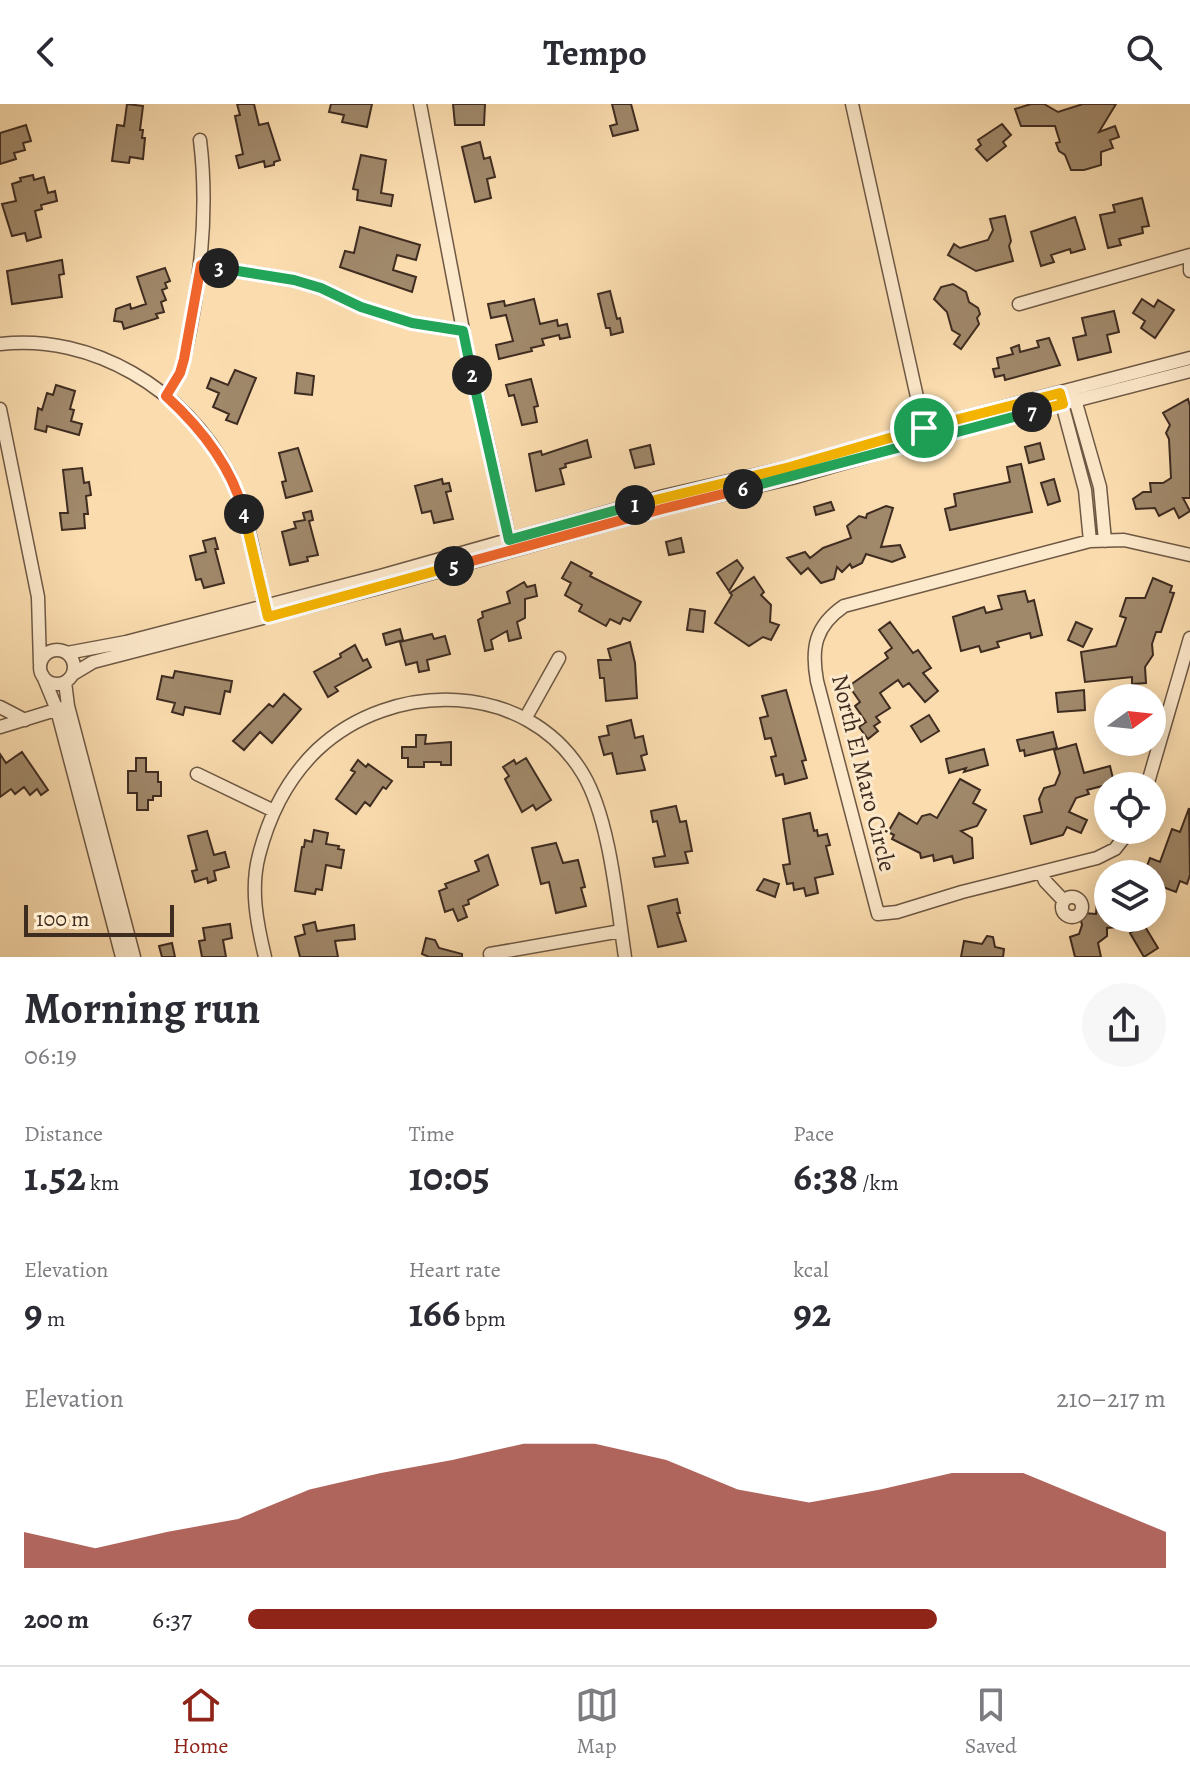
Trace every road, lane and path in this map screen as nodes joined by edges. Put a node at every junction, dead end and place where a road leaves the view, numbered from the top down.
1 (420, 104) edge
2 (852, 104) edge
3 (200, 140) dead end
4 (1190, 258) edge
5 (201, 265) junction
6 (1190, 271) edge
7 (1019, 304) dead end
8 (463, 331) junction
9 (0, 344) edge
10 (1190, 358) edge
11 (1190, 371) edge
12 (166, 396) junction
13 (1068, 397) junction
14 (0, 409) edge
15 (925, 434) junction
16 (1090, 541) junction
17 (1105, 541) junction
18 (511, 545) junction
19 (1190, 555) edge
20 (267, 611) junction
21 (39, 622) junction
22 (1190, 638) edge
23 (62, 652) junction
24 (559, 658) dead end
25 (41, 670) junction
26 (69, 678) junction
27 (0, 707) edge
28 (62, 708) junction
29 (525, 719) junction
30 (25, 720) junction
31 (0, 727) edge
32 (1151, 772) edge
33 (197, 774) dead end
34 (274, 811) junction
35 (1119, 844) edge
36 (1042, 873) junction
37 (1067, 899) dead end
38 (621, 931) junction
39 (490, 954) dead end
40 (122, 957) edge
41 (134, 957) edge
42 (265, 957) edge
43 (625, 957) edge

1 - 8 street
2 - 15 street
3 - 5 street
4 - 6 street
4 - 7 street
5 - 8 street
5 - 12 street
8 - 18 street
9 - 12 street
10 - 13 street
11 - 13 street
12 - 20 street
13 - 15 street
13 - 16 street
13 - 17 street
14 - 21 street
15 - 18 street
16 - 17 street, North El Maro Circle
16 - 36 street, North El Maro Circle
17 - 19 street, North El Maro Circle
18 - 20 street
20 - 23 street
20 - 26 street
21 - 23 street
21 - 25 street
22 - 32 street
23 - 25 street
23 - 26 street
24 - 29 street
25 - 26 street
25 - 28 street
26 - 28 street
27 - 30 street
28 - 30 street
28 - 40 street
28 - 41 street
29 - 34 street
29 - 38 street
30 - 31 street
33 - 34 street
34 - 42 street
35 - 36 street, North El Maro Circle
36 - 37 street
38 - 39 street
38 - 43 street

